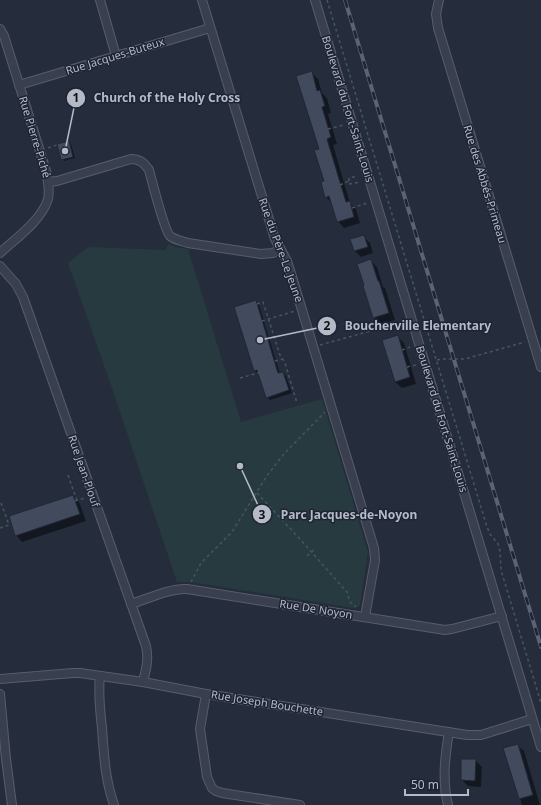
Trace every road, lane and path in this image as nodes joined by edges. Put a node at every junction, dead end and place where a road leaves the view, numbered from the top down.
1 (100, 0) edge
2 (202, 0) edge
3 (315, 0) edge
4 (327, 0) edge
5 (439, 0) edge
6 (210, 28) junction
7 (0, 29) edge
8 (116, 56) junction
9 (19, 85) junction
10 (343, 125) dead end
11 (328, 129) dead end
12 (57, 145) dead end
13 (44, 149) dead end
14 (358, 176) dead end
15 (48, 182) junction
16 (350, 182) junction
17 (360, 182) dead end
18 (340, 184) dead end
19 (367, 203) dead end
20 (352, 208) dead end
21 (280, 249) junction
22 (0, 253) edge
23 (0, 266) edge
24 (257, 304) dead end
25 (296, 311) dead end
26 (269, 319) junction
27 (262, 321) dead end
28 (403, 322) dead end
29 (527, 341) dead end
30 (320, 346) dead end
31 (410, 347) dead end
32 (402, 350) dead end
33 (539, 356) edge
34 (282, 359) junction
35 (437, 360) junction
36 (275, 361) dead end
37 (416, 365) dead end
38 (407, 367) dead end
39 (541, 368) edge
40 (262, 372) dead end
41 (240, 378) dead end
42 (297, 403) dead end
43 (327, 411) dead end
44 (68, 475) dead end
45 (256, 492) junction
46 (88, 497) dead end
47 (0, 500) edge
48 (11, 524) dead end
49 (8, 525) junction
50 (0, 528) edge
51 (315, 549) dead end
52 (311, 552) junction
53 (307, 556) dead end
54 (190, 584) dead end
55 (131, 604) junction
56 (358, 609) dead end
57 (502, 616) junction
58 (365, 617) junction
59 (100, 676) junction
60 (0, 679) edge
61 (143, 682) junction
62 (0, 694) edge
63 (206, 694) junction
64 (541, 703) edge
65 (532, 719) junction
66 (449, 732) junction
67 (541, 747) edge
68 (12, 805) edge
69 (114, 805) edge
70 (300, 805) edge
71 (448, 805) edge

1 - 8 street
2 - 6 street, Rue du Père-Le Jeune
3 - 57 street, Boulevard du Fort-Saint-Louis
4 - 35 path, Boulevard du Fort-Saint-Louis
5 - 33 street, Rue des Abbés-Primeau
6 - 8 street, Rue Jacques-Buteux
6 - 21 street, Rue du Père-Le Jeune
7 - 9 street, Rue Pierre-Piché
8 - 9 street, Rue Jacques-Buteux
9 - 15 street, Rue Pierre-Piché
10 - 11 path
12 - 13 path
14 - 16 path
15 - 21 street
15 - 22 street, Rue Pierre-Piché
16 - 17 path
16 - 18 path
19 - 20 path
21 - 58 street, Rue du Père-Le Jeune
23 - 55 street, Rue Jean-Plouf
24 - 26 path
25 - 26 path
26 - 27 path
26 - 34 path
28 - 30 path
29 - 35 path
31 - 32 path
33 - 39 street, Rue des Abbés-Primeau
34 - 36 path
34 - 42 path
35 - 64 path, Boulevard du Fort-Saint-Louis
37 - 38 path
40 - 41 path
43 - 45 path
44 - 46 path
45 - 52 path
45 - 54 path
47 - 49 path
48 - 49 path
49 - 50 path
51 - 52 path
52 - 53 path
52 - 56 path
55 - 58 street, Rue De Noyon
55 - 61 street, Rue Jean-Plouf
57 - 58 street, Rue De Noyon
57 - 65 street, Boulevard du Fort-Saint-Louis
59 - 60 street, Rue Joseph Bouchette
59 - 61 street, Rue Joseph Bouchette
59 - 69 street
61 - 63 street, Rue Joseph Bouchette
62 - 68 street
63 - 66 street, Rue Joseph Bouchette
63 - 70 street
65 - 66 street, Rue Joseph Bouchette
65 - 67 street, Boulevard du Fort-Saint-Louis
66 - 71 street

